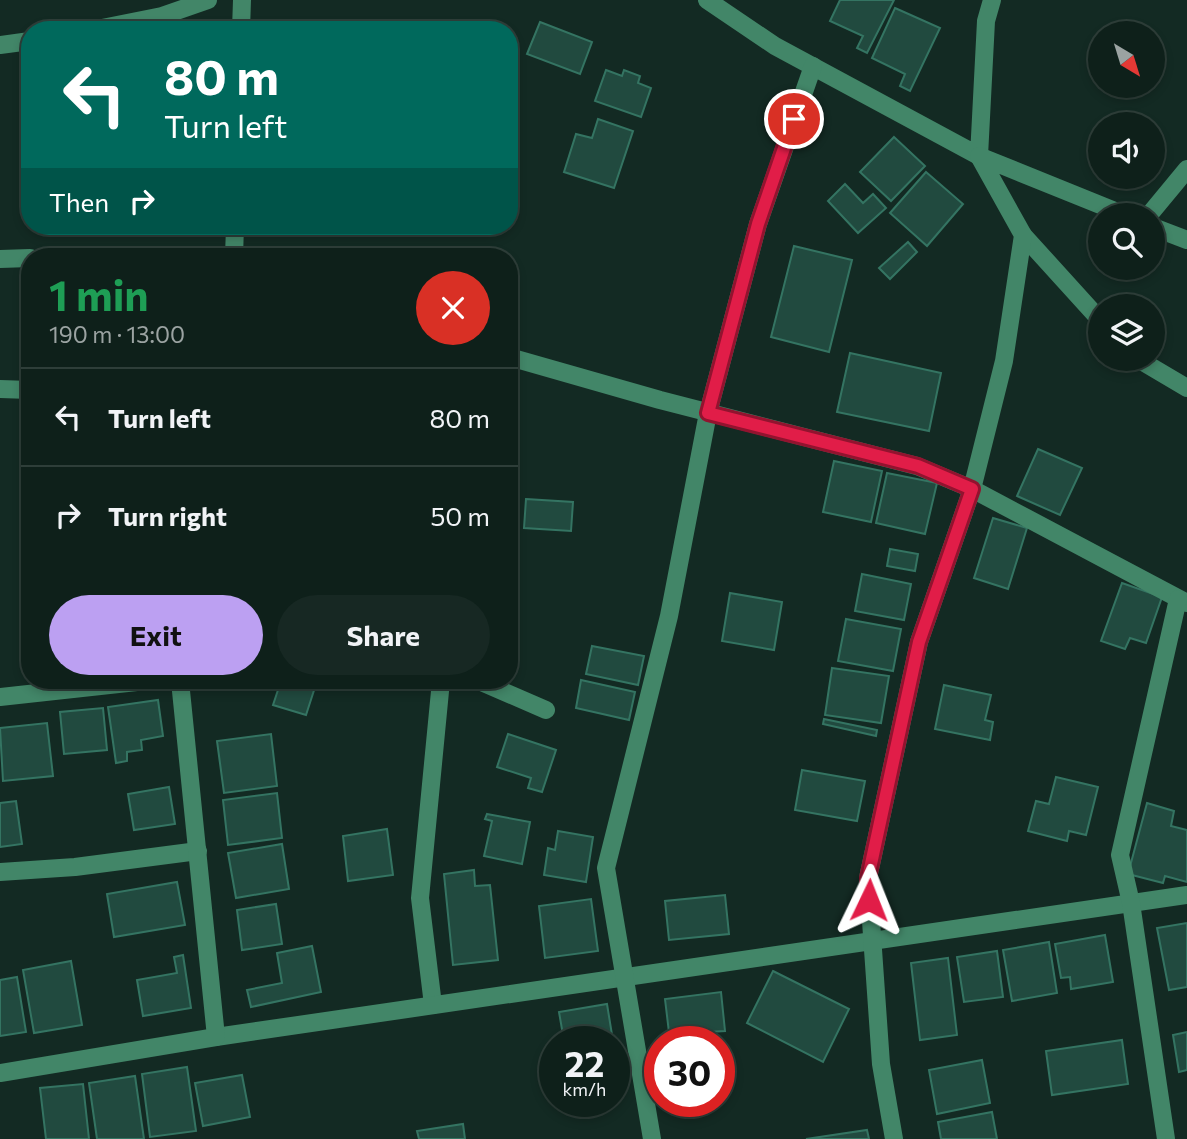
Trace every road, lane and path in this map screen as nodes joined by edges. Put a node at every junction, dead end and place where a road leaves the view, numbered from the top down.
1 (208, 0) edge
2 (242, 0) edge
3 (707, 0) edge
4 (992, 0) edge
5 (137, 21) edge
6 (241, 21) edge
7 (21, 42) edge
8 (0, 45) edge
9 (813, 66) junction
10 (979, 156) junction
11 (1187, 169) edge
12 (1095, 203) edge
13 (1159, 203) edge
14 (1165, 232) edge
15 (1023, 234) junction
16 (1187, 240) edge
17 (21, 258) edge
18 (0, 259) edge
19 (1088, 306) edge
20 (518, 360) edge
21 (1158, 371) edge
22 (1187, 388) edge
23 (0, 389) edge
24 (21, 390) edge
25 (708, 413) junction
26 (972, 489) junction
27 (1182, 601) edge
28 (73, 689) edge
29 (181, 689) edge
30 (440, 689) edge
31 (497, 689) edge
32 (0, 697) edge
33 (546, 710) dead end
34 (198, 851) junction
35 (0, 872) edge
36 (1187, 895) edge
37 (1131, 903) junction
38 (873, 943) junction
39 (624, 976) junction
40 (433, 1005) junction
41 (216, 1037) junction
42 (0, 1073) edge
43 (652, 1139) edge
44 (894, 1139) edge
45 (1166, 1139) edge

1 - 5 street
2 - 6 street
3 - 9 street
4 - 10 street
7 - 8 street
9 - 10 street
9 - 25 street
10 - 12 street
10 - 15 street
11 - 13 street
14 - 16 street
15 - 19 street
15 - 26 street
17 - 18 street
20 - 25 street
21 - 22 street
23 - 24 street
25 - 26 street
25 - 39 street
26 - 27 street
26 - 38 street
27 - 37 street
28 - 32 street
29 - 34 street
30 - 40 street
31 - 33 street
34 - 35 street
34 - 41 street
36 - 37 street
37 - 38 street
37 - 45 street
38 - 39 street
38 - 44 street
39 - 40 street
39 - 43 street
40 - 41 street
41 - 42 street

